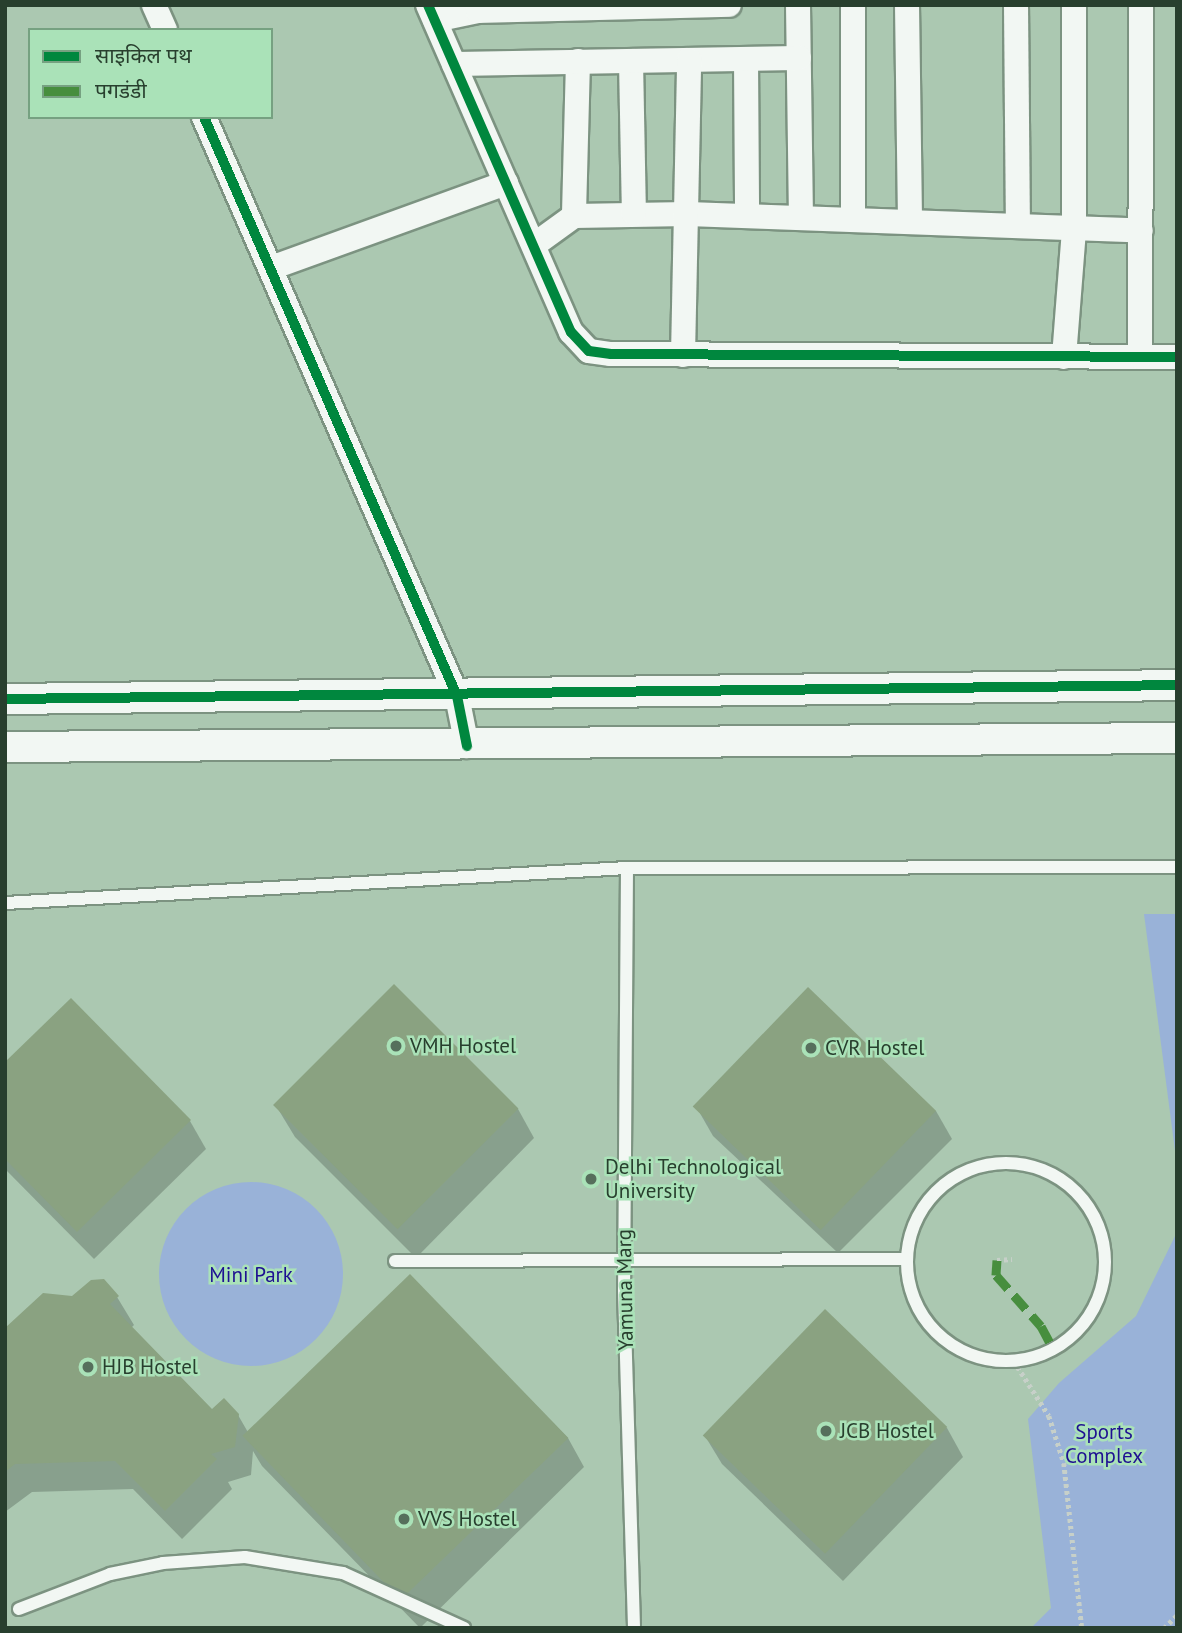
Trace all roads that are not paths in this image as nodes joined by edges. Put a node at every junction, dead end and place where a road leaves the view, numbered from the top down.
1 (154, 5) edge
2 (730, 5) edge
3 (798, 5) edge
4 (853, 5) edge
5 (907, 5) edge
6 (1016, 5) edge
7 (1074, 5) edge
8 (1141, 5) edge
9 (432, 13) edge
10 (164, 28) edge
11 (799, 58) junction
12 (746, 59) junction
13 (690, 60) junction
14 (578, 61) junction
15 (631, 61) junction
16 (454, 64) junction
17 (205, 119) edge
18 (506, 183) junction
19 (634, 214) junction
20 (688, 214) junction
21 (574, 216) junction
22 (747, 216) junction
23 (801, 218) junction
24 (853, 220) junction
25 (910, 222) junction
26 (1018, 226) junction
27 (1074, 229) junction
28 (1141, 231) junction
29 (534, 245) junction
30 (271, 268) junction
31 (683, 355) junction
32 (1064, 357) junction
33 (1140, 357) junction
34 (1177, 357) edge
35 (1177, 685) edge
36 (457, 695) junction
37 (5, 699) edge
38 (1177, 738) edge
39 (467, 746) junction
40 (5, 747) edge
41 (627, 867) junction
42 (1177, 867) edge
43 (5, 903) edge
44 (906, 1259) junction
45 (394, 1261) dead end
46 (624, 1264) junction
47 (19, 1609) dead end
48 (464, 1628) edge
49 (634, 1628) edge

1 - 10 street
2 - 9 street
3 - 11 street
4 - 24 street
5 - 25 street
6 - 26 street
7 - 27 street
8 - 28 street
9 - 16 street
11 - 12 street
11 - 23 street
12 - 13 street
12 - 22 street
13 - 15 street
13 - 20 street
14 - 15 street
14 - 16 street
14 - 21 street
15 - 19 street
16 - 18 street
17 - 30 street
18 - 29 street
18 - 30 street
19 - 20 street
19 - 21 street
20 - 22 street
20 - 31 street
21 - 29 street
22 - 23 street
23 - 24 street
24 - 25 street
25 - 26 street
26 - 27 street
27 - 28 street
27 - 32 street
28 - 33 street
29 - 31 street
30 - 36 street
31 - 32 street
32 - 33 street
33 - 34 street
35 - 36 street
36 - 37 street
36 - 39 street
38 - 39 street
39 - 40 street
41 - 42 lane
41 - 43 lane
41 - 46 lane, Yamuna Marg
44 - 44 lane
44 - 46 lane
45 - 46 lane
46 - 49 lane, Yamuna Marg
47 - 48 lane

